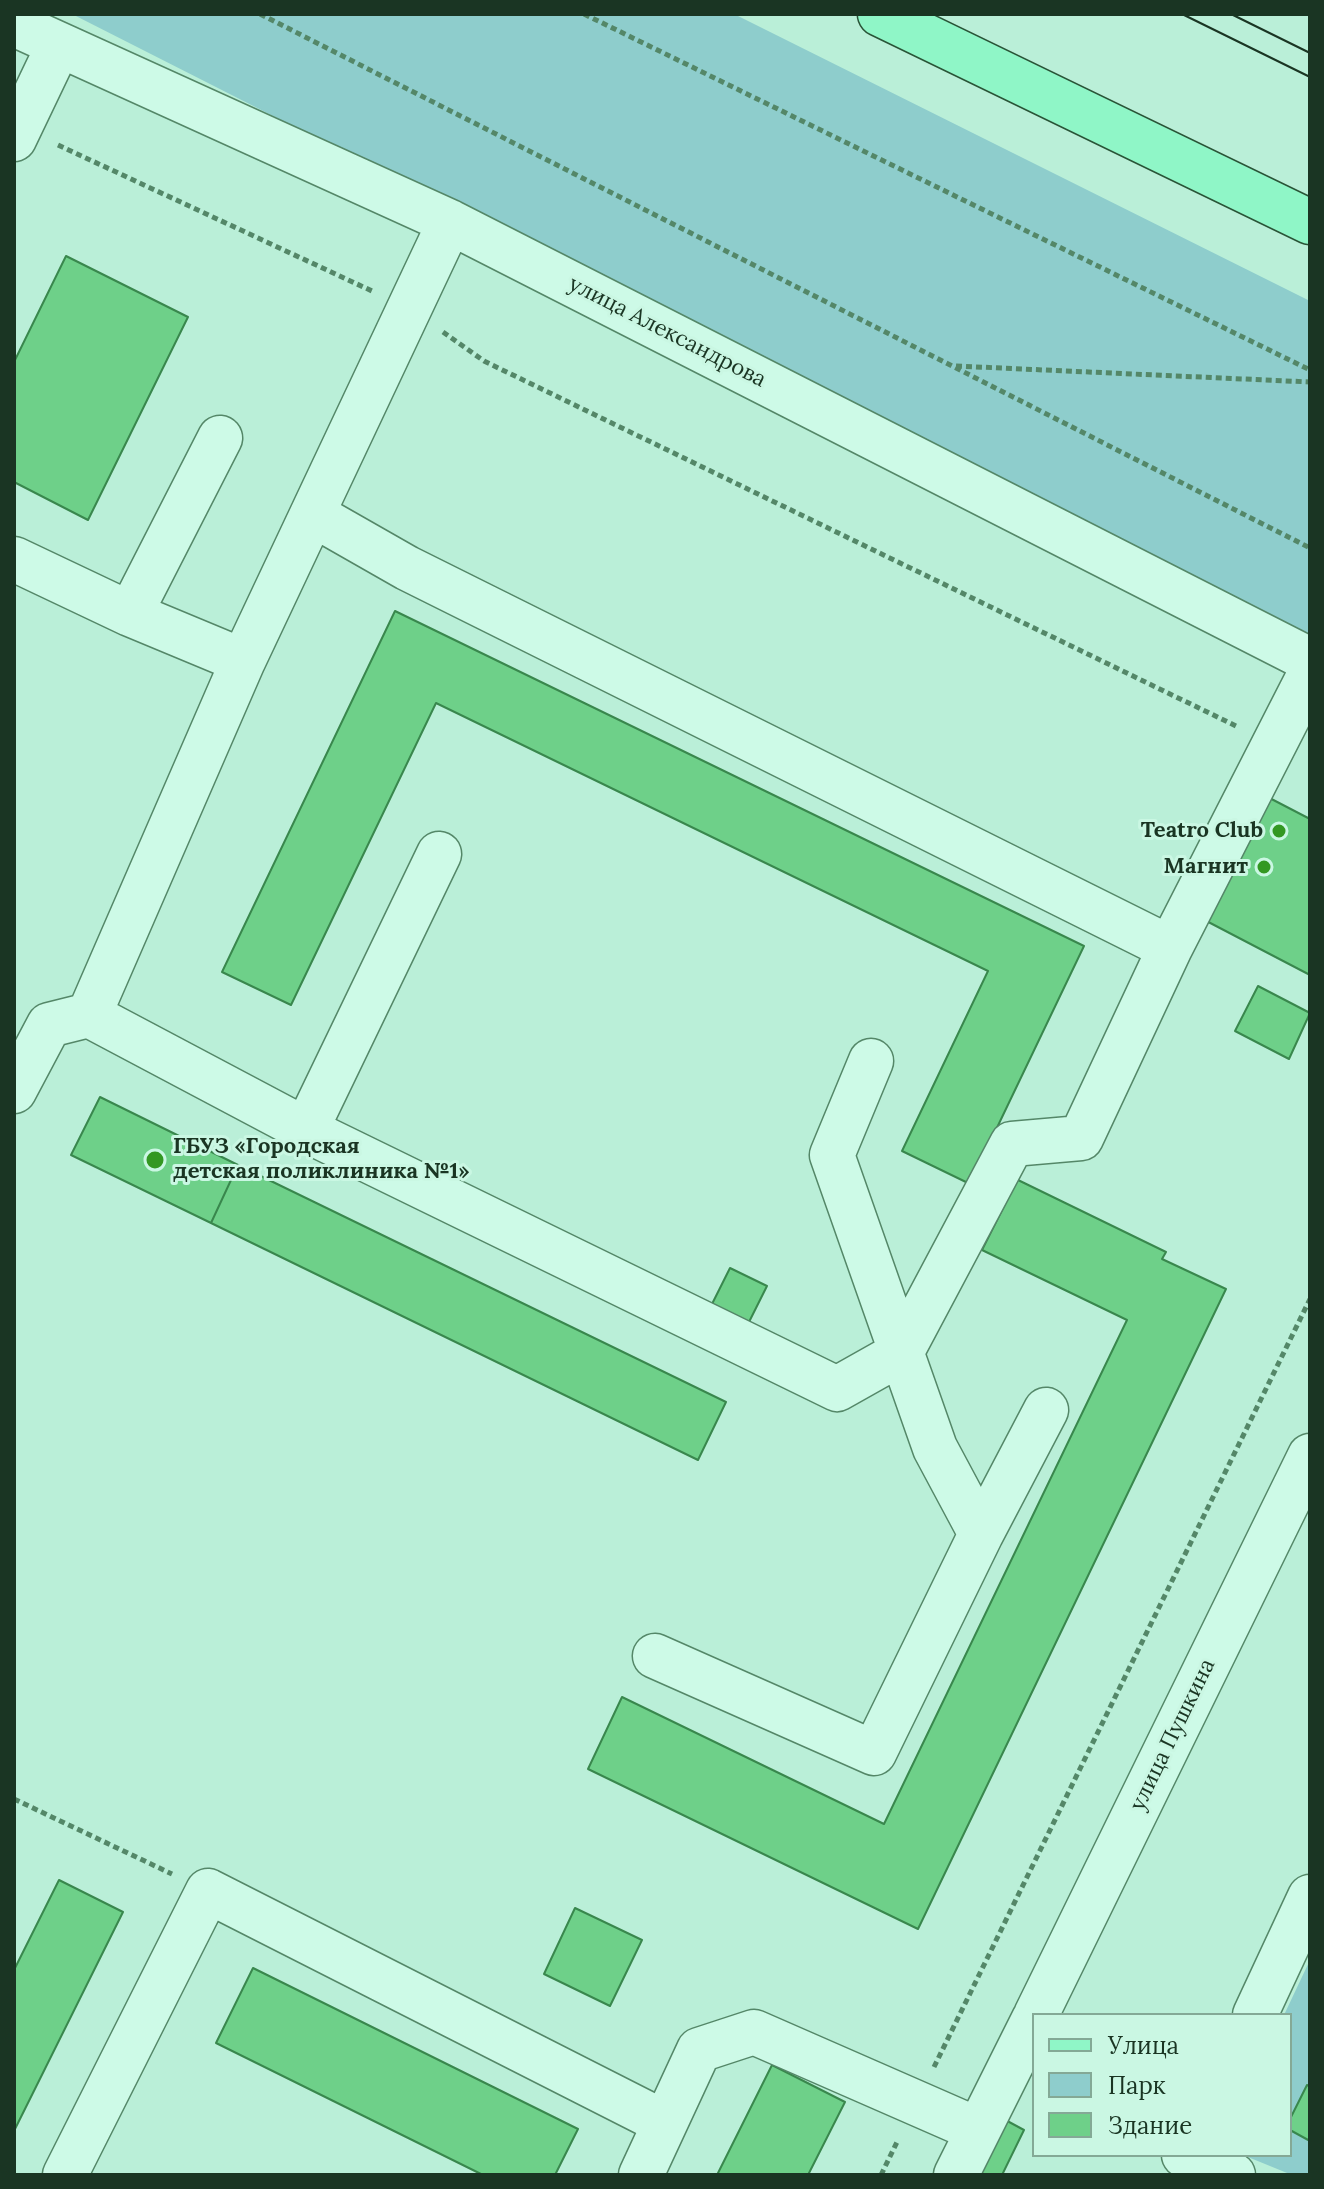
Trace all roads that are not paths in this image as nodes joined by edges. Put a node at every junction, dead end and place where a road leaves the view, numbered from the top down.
1 (880, 14) edge
2 (14, 24) edge
3 (58, 47) junction
4 (17, 133) edge
5 (450, 222) junction
6 (1310, 222) edge
7 (220, 438) dead end
8 (314, 515) junction
9 (14, 559) edge
10 (130, 614) junction
11 (1310, 660) edge
12 (243, 661) junction
13 (1310, 674) edge
14 (439, 854) dead end
15 (1170, 948) junction
16 (89, 1015) junction
17 (871, 1061) dead end
18 (14, 1091) edge
19 (306, 1130) junction
20 (901, 1353) junction
21 (1046, 1410) dead end
22 (1310, 1456) edge
23 (981, 1534) junction
24 (655, 1656) dead end
25 (1310, 1897) edge
26 (1037, 2013) edge
27 (1256, 2013) edge
28 (1032, 2030) edge
29 (1021, 2079) edge
30 (665, 2123) junction
31 (978, 2130) junction
32 (1189, 2157) edge
33 (65, 2175) edge
34 (641, 2175) edge
35 (956, 2175) edge
36 (1233, 2175) edge

1 - 6 main road
2 - 3 street, улица Александрова
3 - 4 street
3 - 5 street, улица Александрова
5 - 8 street
5 - 11 street, улица Александрова
7 - 10 street
8 - 12 street
8 - 15 street
9 - 10 street
10 - 12 street
12 - 16 street
13 - 15 street
14 - 19 street
15 - 20 street
16 - 18 street
16 - 19 street
17 - 20 street
19 - 20 street
20 - 23 street
21 - 23 street
22 - 26 street, улица Пушкина
23 - 24 street
25 - 27 street
28 - 29 street, улица Пушкина
29 - 31 street, улица Пушкина
30 - 31 street
30 - 33 street
30 - 34 street
31 - 35 street, улица Пушкина
32 - 36 street

